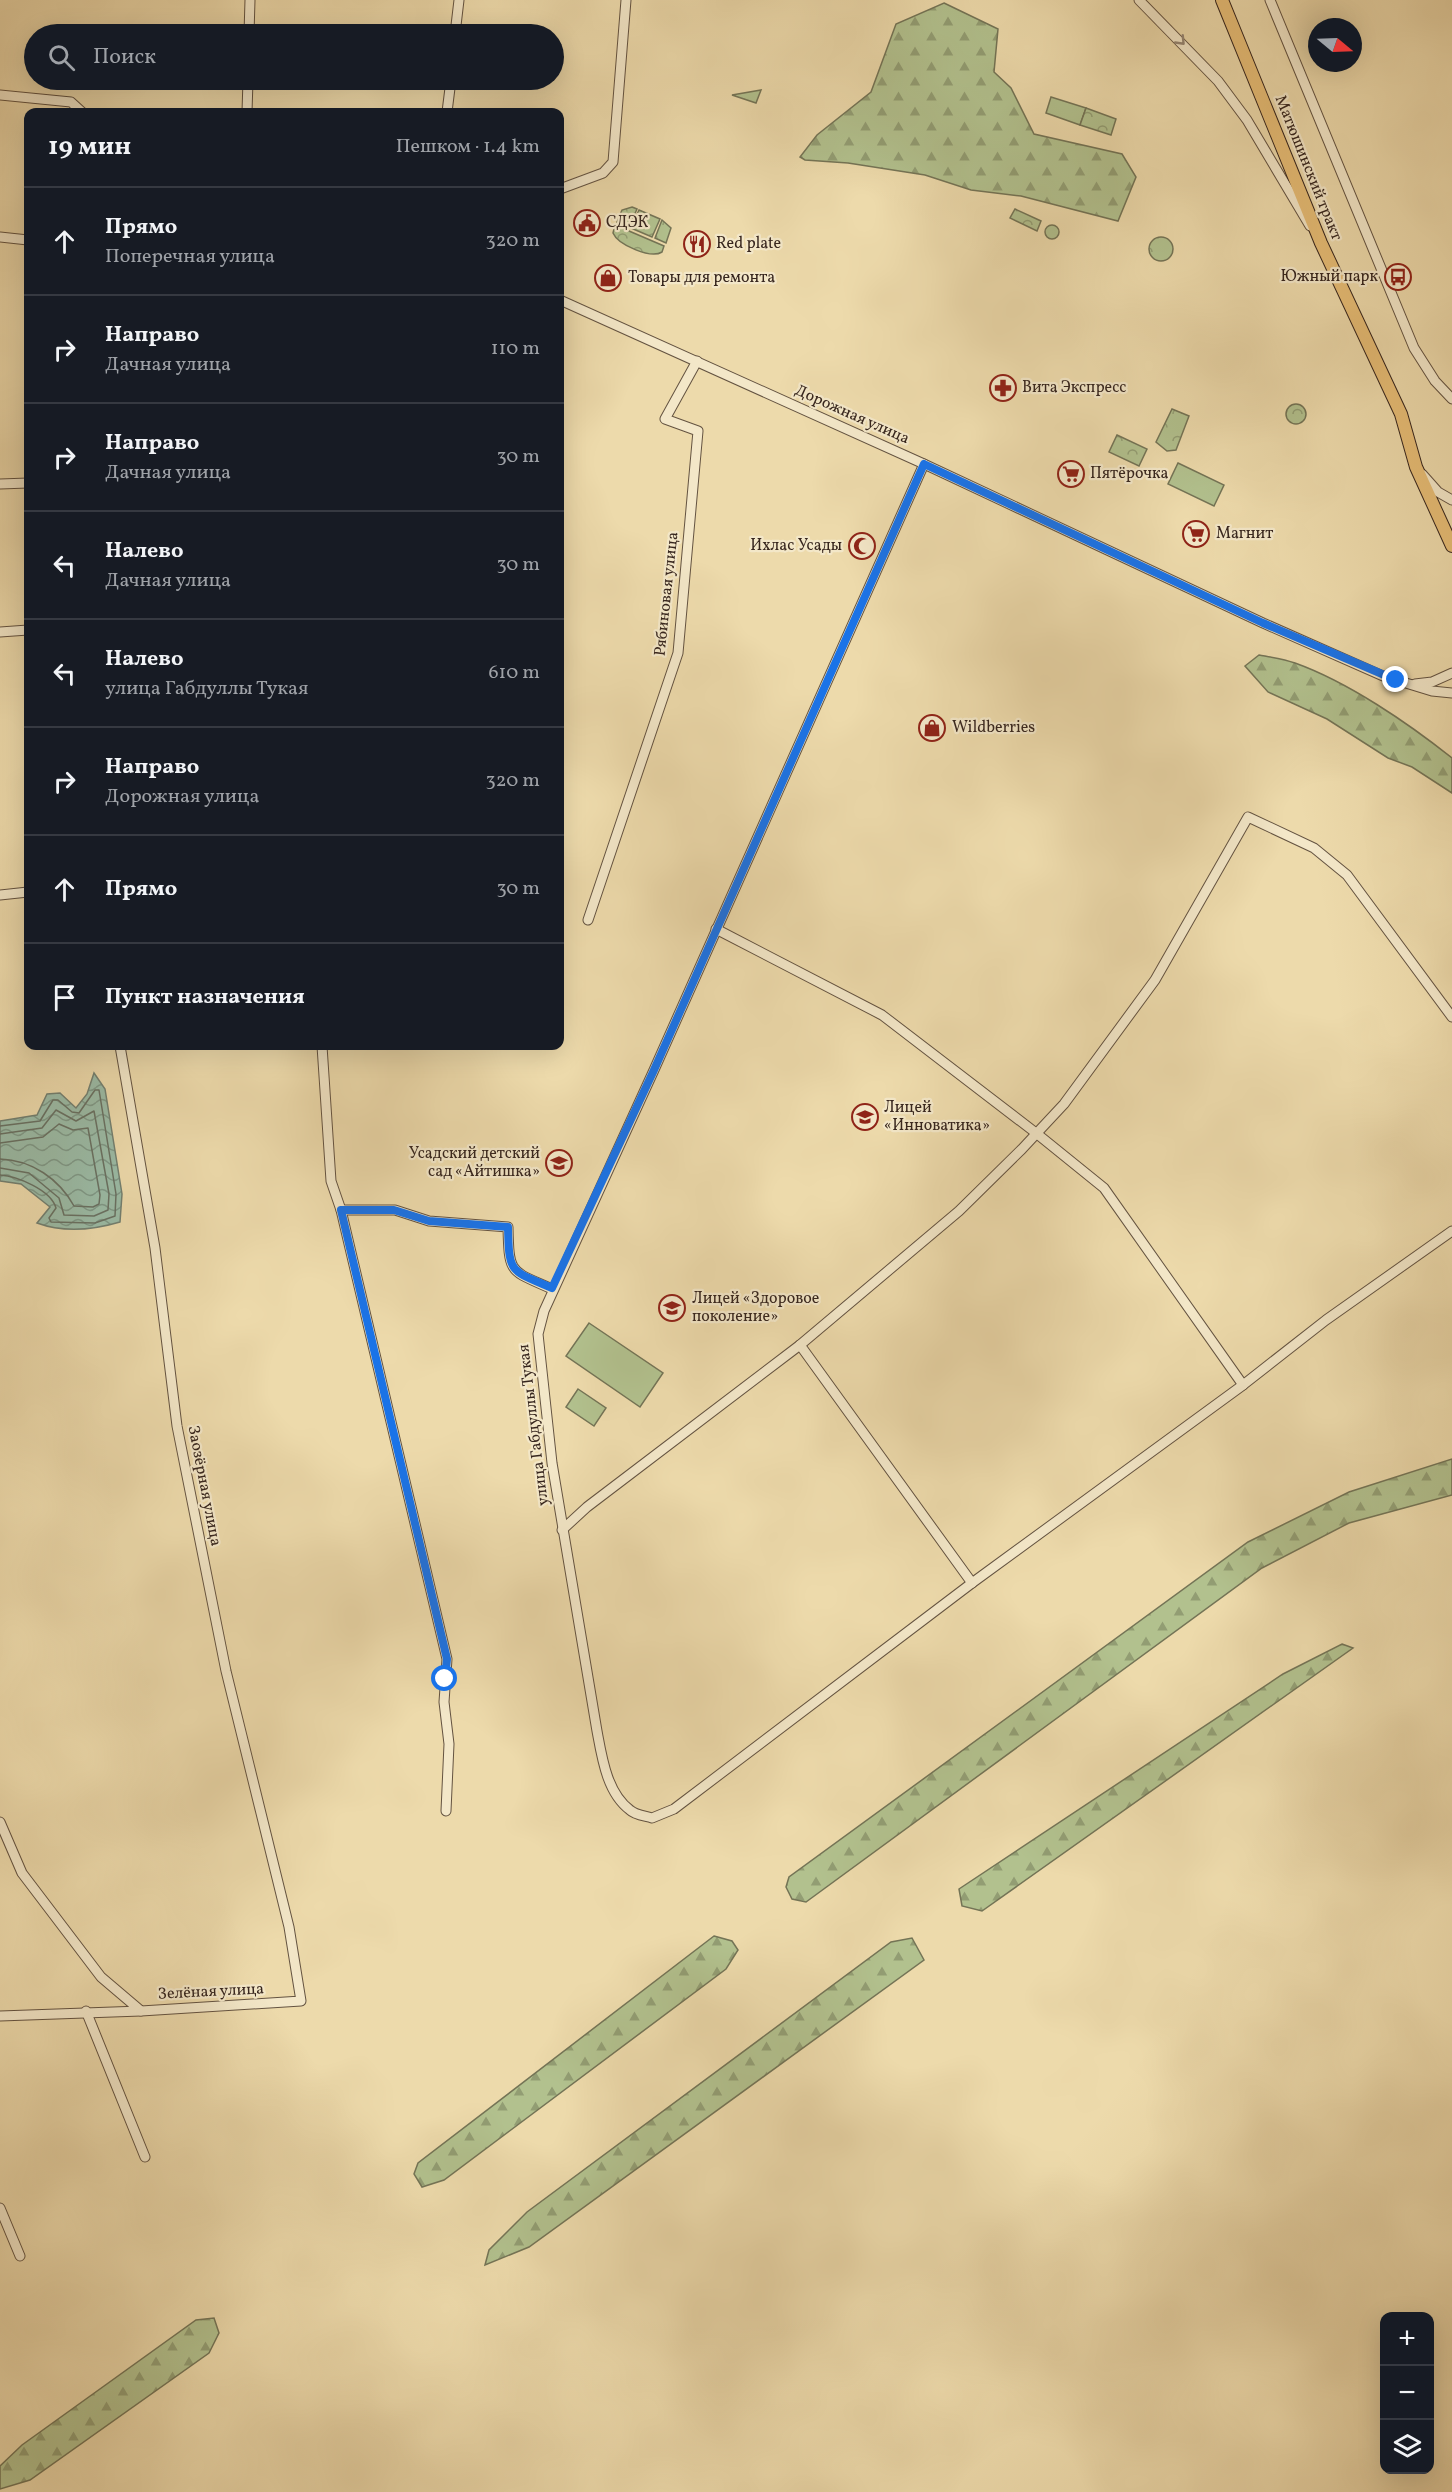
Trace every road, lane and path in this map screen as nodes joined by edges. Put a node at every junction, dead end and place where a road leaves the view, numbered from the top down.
1 (250, 0) edge
2 (459, 0) edge
3 (626, 0) edge
4 (1139, 0) edge
5 (1222, 0) edge
6 (1270, 0) edge
7 (249, 24) edge
8 (456, 24) edge
9 (248, 90) edge
10 (450, 90) edge
11 (0, 95) edge
12 (78, 108) edge
13 (247, 108) edge
14 (448, 108) edge
15 (564, 188) edge
16 (0, 237) edge
17 (24, 240) edge
18 (1321, 243) junction
19 (564, 302) edge
20 (697, 361) junction
21 (1452, 399) edge
22 (924, 464) junction
23 (1416, 467) junction
24 (24, 483) edge
25 (0, 484) edge
26 (1452, 500) edge
27 (1452, 546) edge
28 (24, 630) edge
29 (0, 632) edge
30 (1452, 672) edge
31 (1413, 685) junction
32 (1452, 693) edge
33 (24, 892) edge
34 (0, 895) edge
35 (588, 920) dead end
36 (716, 929) junction
37 (1452, 1017) edge
38 (121, 1050) edge
39 (322, 1050) edge
40 (1036, 1133) junction
41 (341, 1210) junction
42 (1452, 1232) edge
43 (552, 1288) junction
44 (800, 1345) junction
45 (1243, 1385) junction
46 (562, 1530) junction
47 (972, 1583) junction
48 (446, 1812) dead end
49 (0, 1822) edge
50 (289, 1927) joint
51 (86, 2011) junction
52 (141, 2011) junction
53 (0, 2016) edge
54 (145, 2157) dead end
55 (0, 2208) edge
56 (20, 2256) dead end

1 - 7 street
2 - 8 street
3 - 15 street
4 -> 18 street
5 - 18 main road, Матюшинский тракт
6 - 21 street
9 - 13 street
10 - 14 street
11 - 12 street
16 - 17 street
18 - 23 main road, Матюшинский тракт
19 - 20 street, Дорожная улица
20 - 22 street, Дорожная улица
20 - 35 street, Рябиновая улица
22 - 31 street, Дорожная улица
22 - 36 street, улица Габдуллы Тукая
23 - 26 street
23 - 27 main road, Матюшинский тракт
24 - 25 street
28 - 29 street
30 - 31 street
31 - 32 street, Дорожная улица
33 - 34 street
36 - 40 street
36 - 43 street, улица Габдуллы Тукая
37 - 40 street
38 - 50 street, Заозёрная улица
39 - 41 street
40 - 44 street
40 - 45 street
41 - 43 street
41 - 48 street
42 - 45 street, улица Габдуллы Тукая
43 - 46 street, улица Габдуллы Тукая
44 - 46 street
44 - 47 street
45 - 47 street, улица Габдуллы Тукая
46 - 47 street, улица Габдуллы Тукая
49 - 52 street, Зелёная улица
50 - 52 street, Зелёная улица
51 - 52 street
51 - 53 street
51 - 54 street
55 - 56 street

